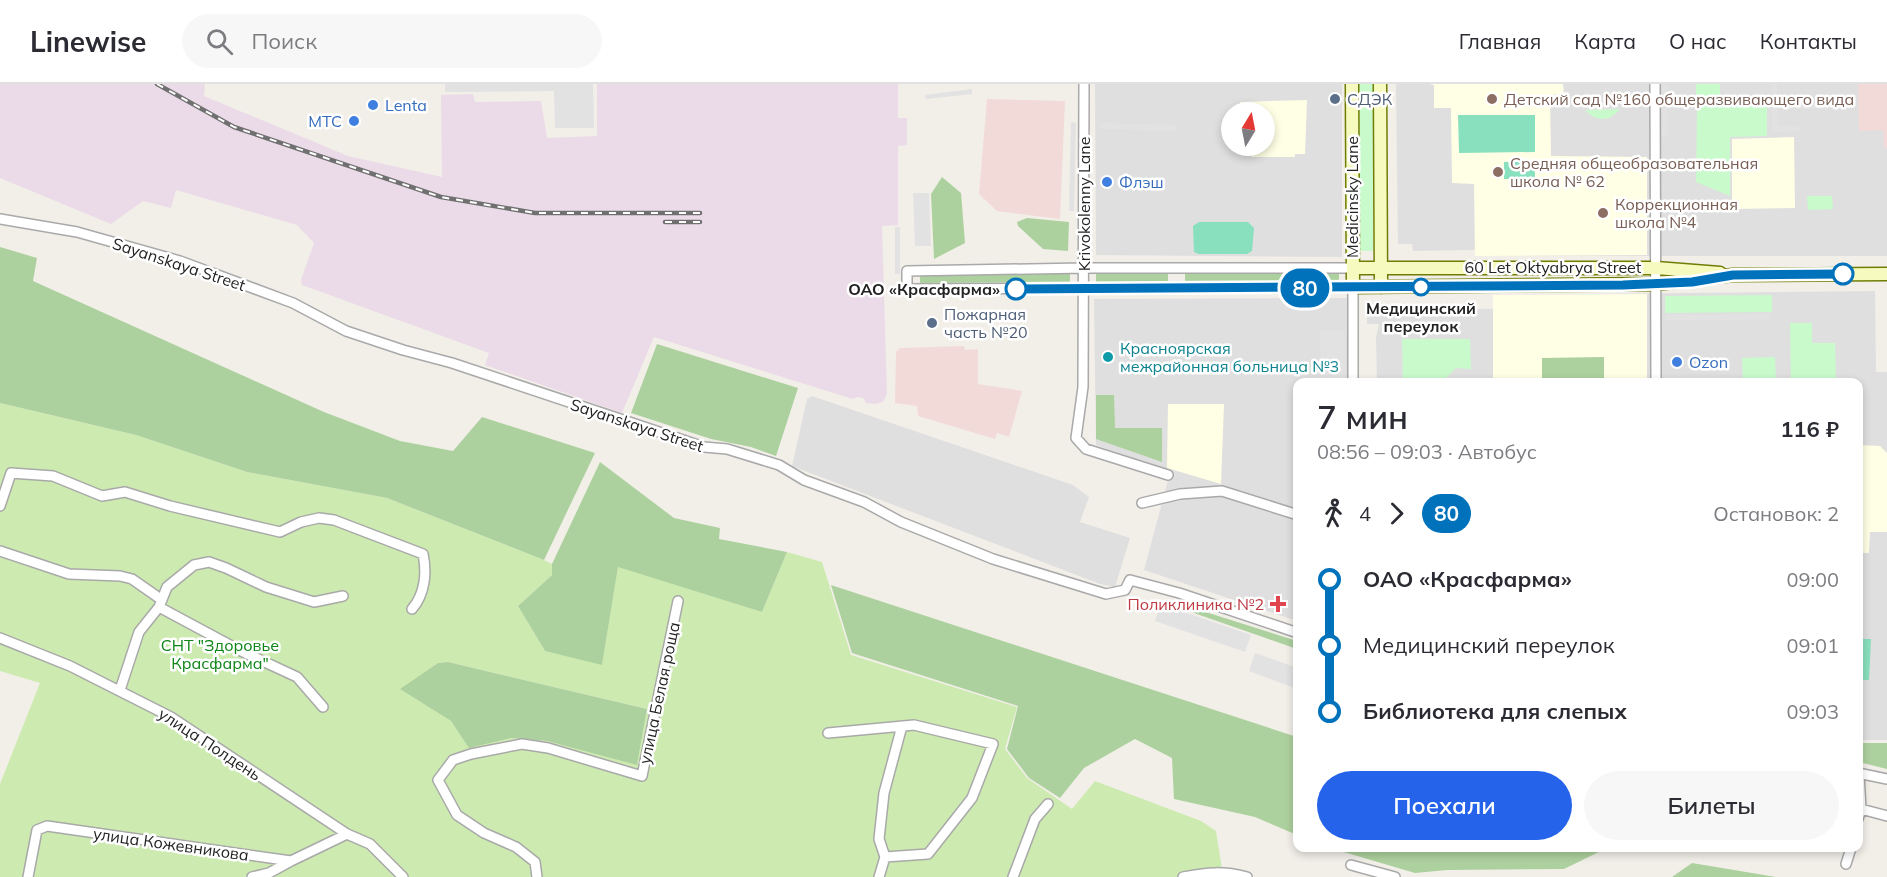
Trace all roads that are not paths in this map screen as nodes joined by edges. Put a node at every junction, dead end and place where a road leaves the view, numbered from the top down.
1 (1084, 84) edge
2 (1352, 84) edge
3 (1380, 84) edge
4 (1655, 84) edge
5 (0, 219) edge
6 (1084, 268) junction
7 (1353, 268) junction
8 (1382, 268) junction
9 (1656, 268) junction
10 (1179, 269) junction
11 (1887, 274) edge
12 (1733, 275) junction
13 (1656, 284) junction
14 (1353, 287) junction
15 (1381, 287) junction
16 (1083, 288) junction
17 (1179, 288) junction
18 (1353, 378) edge
19 (1656, 378) edge
20 (1168, 475) dead end
21 (1142, 503) dead end
22 (0, 506) edge
23 (1293, 513) edge
24 (0, 551) edge
25 (343, 596) dead end
26 (678, 602) dead end
27 (160, 603) junction
28 (412, 609) dead end
29 (1293, 631) edge
30 (0, 638) edge
31 (120, 690) junction
32 (323, 707) dead end
33 (902, 726) junction
34 (828, 733) dead end
35 (1863, 774) edge
36 (1887, 779) edge
37 (1048, 804) dead end
38 (1863, 810) edge
39 (1887, 816) edge
40 (347, 834) junction
41 (1850, 852) edge
42 (885, 857) junction
43 (291, 861) junction
44 (1846, 864) dead end
45 (1351, 865) dead end
46 (269, 875) edge
47 (28, 877) edge
48 (252, 877) edge
49 (403, 877) edge
50 (537, 877) edge
51 (879, 877) edge
52 (1013, 877) edge
53 (1184, 877) edge
54 (1247, 877) edge
55 (1395, 877) edge

1 - 6 street, Krivokolenny Lane
2 - 7 main road, Medicinsky Lane
3 - 8 main road, Medicinsky Lane
4 - 9 street
5 - 29 street, Sayanskaya Street
6 - 10 street, 60 Let Oktyabrya Street
6 - 16 street, Krivokolenny Lane
6 - 16 street, 60 Let Oktyabrya Street
7 - 8 main road, 60 Let Oktyabrya Street
7 - 10 street, 60 Let Oktyabrya Street
7 - 14 main road, Medicinsky Lane
8 - 9 main road, 60 Let Oktyabrya Street
8 - 15 main road, Medicinsky Lane
9 - 12 main road, 60 Let Oktyabrya Street
9 - 13 street
10 - 17 street
11 - 12 main road
12 - 13 main road, 60 Let Oktyabrya Street
13 - 15 main road, 60 Let Oktyabrya Street
13 - 19 street
14 - 15 main road, 60 Let Oktyabrya Street
14 - 17 street, 60 Let Oktyabrya Street
14 - 18 street, Medicinsky Lane
16 - 17 street, 60 Let Oktyabrya Street
16 - 20 street, Krivokolenny Lane
21 - 23 street
22 - 28 street
24 - 27 street
25 - 27 street
26 - 50 street, улица Белая роща
27 - 31 street
27 - 32 street
30 - 31 street, улица Полдень
31 - 40 street, улица Полдень
33 - 34 street
33 - 42 street
33 - 42 street
35 - 36 street
37 - 52 street
38 - 39 street
40 - 43 street
40 - 49 street, улица Полдень
41 - 44 street
42 - 51 street
43 - 46 street
43 - 47 street, улица Кожевникова
45 - 55 street
46 - 48 street
53 - 54 street

